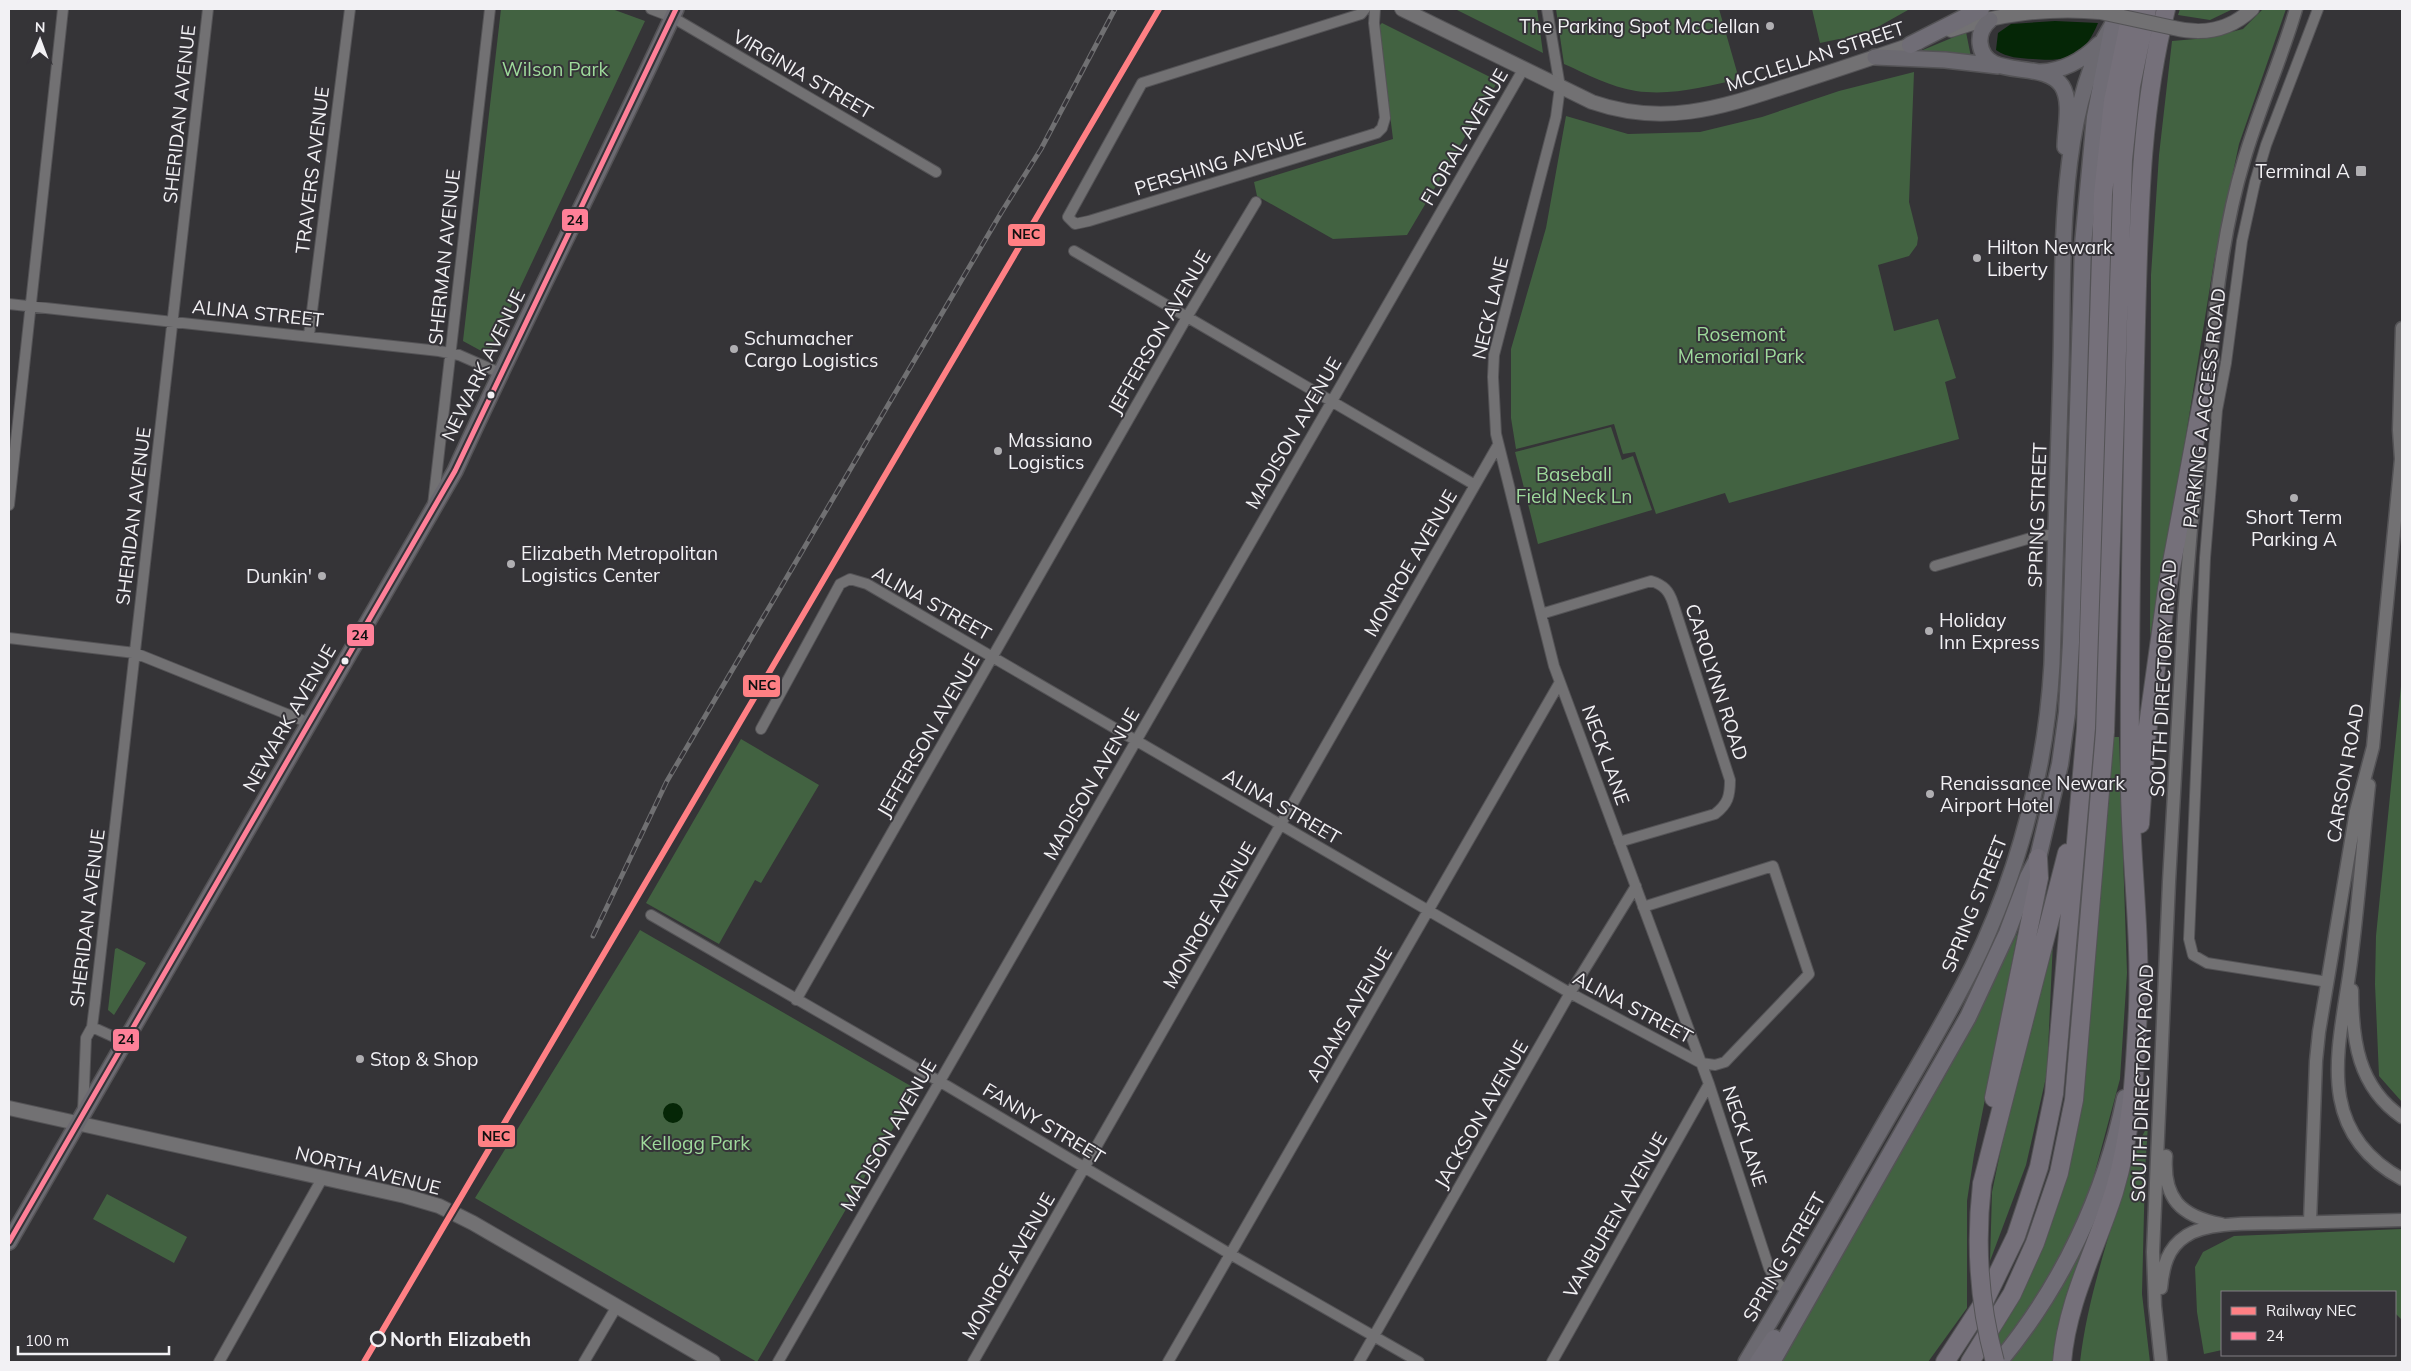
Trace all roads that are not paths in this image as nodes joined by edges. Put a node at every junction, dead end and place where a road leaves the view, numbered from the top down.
1 (63, 9) edge
2 (208, 9) edge
3 (350, 9) edge
4 (490, 9) edge
5 (651, 9) edge
6 (1365, 9) edge
7 (1374, 9) edge
8 (1402, 9) edge
9 (1547, 9) edge
10 (2132, 9) edge
11 (2147, 9) edge
12 (2166, 9) edge
13 (2252, 9) edge
14 (2296, 9) edge
15 (2318, 9) edge
16 (674, 13) edge
17 (1986, 14) edge
18 (2110, 15) edge
19 (2102, 42) junction
20 (1910, 45) joint
21 (1875, 57) junction
22 (2008, 67) junction
23 (1524, 68) junction
24 (2038, 72) junction
25 (1560, 87) junction
26 (936, 172) dead end
27 (2066, 184) junction
28 (1256, 202) dead end
29 (1434, 223) joint
30 (1074, 251) dead end
31 (9, 304) edge
32 (32, 306) junction
33 (1187, 317) junction
34 (174, 322) junction
35 (2402, 328) edge
36 (309, 335) junction
37 (451, 353) junction
38 (2218, 361) junction
39 (500, 373) junction
40 (1332, 401) junction
41 (1498, 445) junction
42 (2402, 457) edge
43 (1475, 485) junction
44 (9, 505) edge
45 (433, 509) junction
46 (2056, 534) junction
47 (1935, 566) dead end
48 (1541, 614) junction
49 (9, 638) edge
50 (135, 652) junction
51 (993, 658) junction
52 (1560, 682) junction
53 (309, 723) junction
54 (761, 729) dead end
55 (1137, 741) junction
56 (2373, 747) junction
57 (2084, 765) junction
58 (1281, 825) junction
59 (1619, 842) junction
60 (2038, 858) junction
61 (2135, 864) junction
62 (1636, 886) junction
63 (1643, 907) junction
64 (1428, 911) junction
65 (651, 916) dead end
66 (2352, 955) junction
67 (2328, 982) junction
68 (1570, 993) junction
69 (796, 1000) junction
70 (2138, 1013) junction
71 (92, 1027) junction
72 (123, 1041) junction
73 (1701, 1063) junction
74 (939, 1081) junction
75 (1709, 1084) junction
76 (2160, 1098) junction
77 (9, 1108) edge
78 (2402, 1117) edge
79 (80, 1119) junction
80 (1085, 1168) junction
81 (323, 1177) junction
82 (2402, 1179) edge
83 (1982, 1184) junction
84 (2402, 1220) edge
85 (2310, 1222) junction
86 (2226, 1225) junction
87 (9, 1242) edge
88 (1230, 1254) junction
89 (1788, 1291) junction
90 (617, 1306) junction
91 (1799, 1314) junction
92 (2156, 1323) junction
93 (1374, 1336) junction
94 (219, 1362) edge
95 (584, 1362) edge
96 (712, 1362) edge
97 (778, 1362) edge
98 (974, 1362) edge
99 (1168, 1362) edge
100 (1359, 1362) edge
101 (1419, 1362) edge
102 (1552, 1362) edge
103 (1746, 1362) edge
104 (1758, 1362) edge
105 (1772, 1362) edge
106 (1945, 1362) edge
107 (1970, 1362) edge
108 (1995, 1362) edge
109 (1999, 1362) edge
110 (2062, 1362) edge
111 (2161, 1362) edge

1 - 32 street
2 - 34 street, SHERIDAN AVENUE
3 - 36 street, TRAVERS AVENUE
4 - 37 street, SHERMAN AVENUE
5 - 16 street, VIRGINIA STREET
6 - 7 street, PERSHING AVENUE
8 - 23 main road, MCCLELLAN STREET
9 - 25 street, NECK LANE
10 - 57 highway
11 - 107 highway
12 - 61 highway
13 - 18 main road, bridge
14 - 38 street, SOUTH DIRECTORY ROAD
15 - 38 street, PARKING A ACCESS ROAD
16 - 26 street, VIRGINIA STREET
16 - 39 main road, NEWARK AVENUE
17 - 18 main road
17 - 20 highway
17 - 22 main road
18 - 19 main road, SPRING STREET
18 - 60 highway
19 - 24 main road
19 - 27 main road, SPRING STREET
20 - 21 main road, MCCLELLAN STREET
21 - 22 main road
21 - 25 main road, MCCLELLAN STREET
22 - 24 main road
23 - 25 main road, MCCLELLAN STREET
23 - 29 street, FLORAL AVENUE
24 - 27 main road
25 - 41 street, NECK LANE
27 - 46 main road, SPRING STREET
28 - 33 street, JEFFERSON AVENUE
29 - 40 street, MADISON AVENUE
30 - 33 street
31 - 32 street, ALINA STREET
32 - 34 street, ALINA STREET
32 - 44 street
33 - 40 street
33 - 51 street, JEFFERSON AVENUE
34 - 36 street, ALINA STREET
34 - 50 street, SHERIDAN AVENUE
35 - 42 street, CARSON ROAD
36 - 37 street, ALINA STREET
37 - 39 street, ALINA STREET
37 - 45 street, SHERMAN AVENUE
38 - 61 highway
38 - 67 street, PARKING A ACCESS ROAD
38 - 76 street, SOUTH DIRECTORY ROAD
39 - 45 main road, NEWARK AVENUE
40 - 43 street
40 - 55 street, MADISON AVENUE
41 - 43 street
41 - 48 street, NECK LANE
42 - 56 street, CARSON ROAD
43 - 58 street, MONROE AVENUE
45 - 53 main road, NEWARK AVENUE
46 - 47 street
46 - 89 main road, SPRING STREET
48 - 52 street, NECK LANE
48 - 59 street, CAROLYNN ROAD
49 - 50 street
50 - 53 street
50 - 71 street, SHERIDAN AVENUE
51 - 54 street, ALINA STREET
51 - 55 street, ALINA STREET
51 - 69 street, JEFFERSON AVENUE
52 - 59 street, NECK LANE
52 - 64 street, ADAMS AVENUE
53 - 72 main road, NEWARK AVENUE
55 - 58 street, ALINA STREET
55 - 74 street, MADISON AVENUE
56 - 66 street
56 - 67 street, CARSON ROAD
57 - 83 highway
57 - 106 highway
58 - 64 street, ALINA STREET
58 - 80 street, MONROE AVENUE
59 - 62 street, NECK LANE
60 - 83 highway
60 - 91 highway
61 - 70 highway
62 - 63 street, NECK LANE
62 - 68 street, JACKSON AVENUE
63 - 73 street, NECK LANE
63 - 73 street
64 - 68 street, ALINA STREET
64 - 88 street, ADAMS AVENUE
65 - 69 street, FANNY STREET
66 - 78 street
66 - 82 street
67 - 85 street, CARSON ROAD
68 - 73 street, ALINA STREET
68 - 93 street, JACKSON AVENUE
69 - 74 street, FANNY STREET
70 - 109 highway
70 - 110 highway
71 - 72 street, SHERIDAN AVENUE
71 - 79 street, SHERIDAN AVENUE
72 - 79 main road, NEWARK AVENUE
73 - 75 street, NECK LANE
74 - 80 street, FANNY STREET
74 - 97 street, MADISON AVENUE
75 - 89 street, NECK LANE
75 - 102 street, VANBUREN AVENUE
76 - 86 street
76 - 92 street, SOUTH DIRECTORY ROAD
77 - 79 main road, NORTH AVENUE
79 - 81 main road, NORTH AVENUE
79 - 87 main road, NEWARK AVENUE
80 - 88 street, FANNY STREET
80 - 98 street, MONROE AVENUE
81 - 90 main road, NORTH AVENUE
81 - 94 street
83 - 108 highway, bridge
84 - 85 street
85 - 86 street
86 - 92 street
88 - 93 street, FANNY STREET
88 - 99 street, ADAMS AVENUE
89 - 103 main road, SPRING STREET
90 - 95 street
90 - 96 main road, NORTH AVENUE
91 - 104 highway
91 - 105 highway
92 - 111 street, SOUTH DIRECTORY ROAD
93 - 100 street, JACKSON AVENUE
93 - 101 street, FANNY STREET

